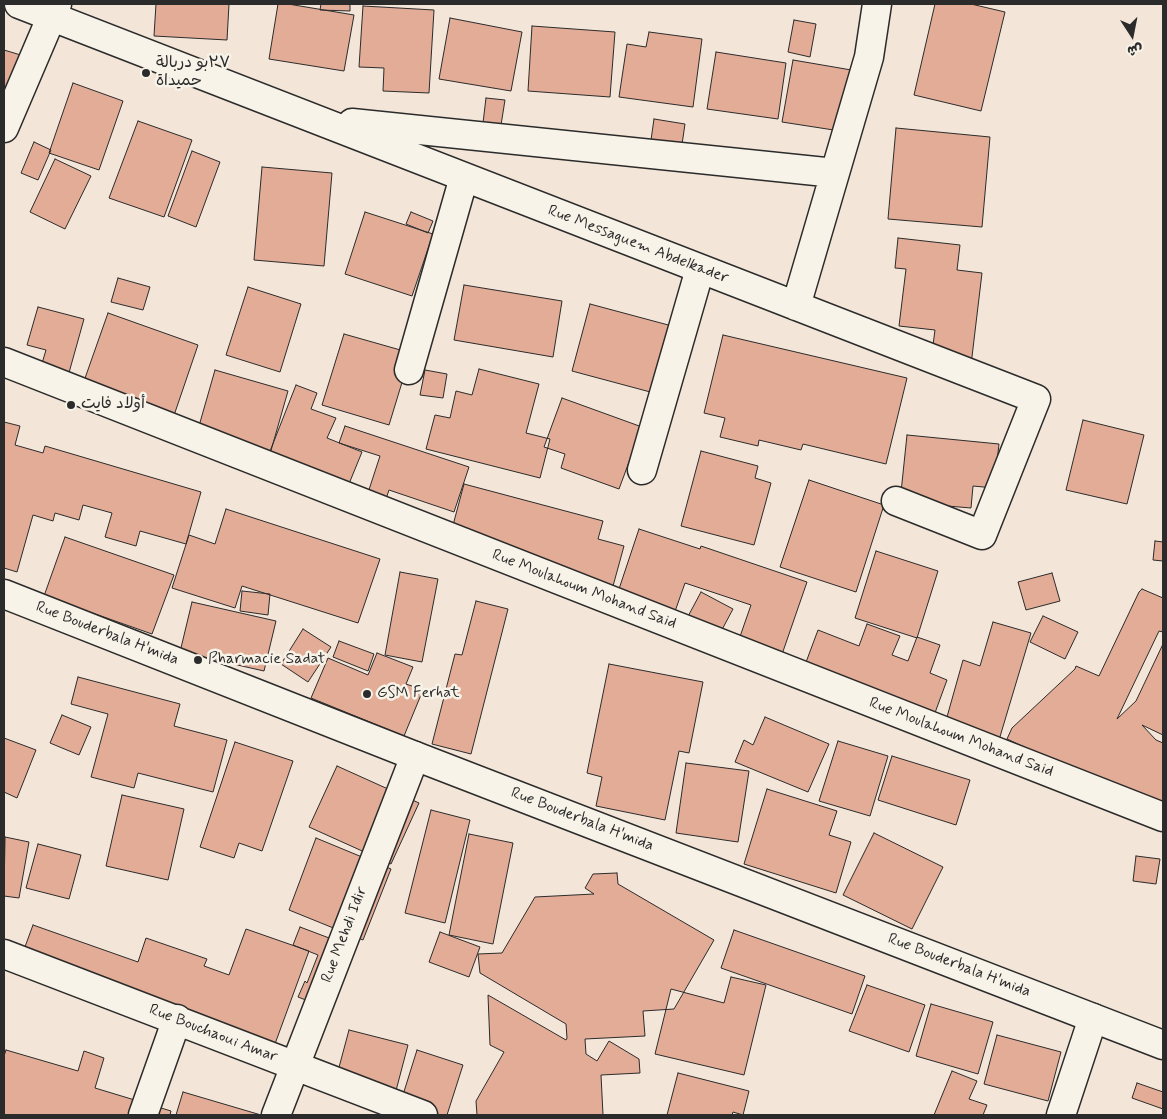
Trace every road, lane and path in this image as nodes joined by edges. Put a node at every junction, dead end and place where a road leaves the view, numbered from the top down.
1 (19, 4) edge
2 (877, 4) edge
3 (54, 10) edge
4 (316, 119) junction
5 (4, 128) edge
6 (835, 173) junction
7 (464, 177) junction
8 (700, 269) junction
9 (796, 306) junction
10 (4, 362) edge
11 (409, 370) dead end
12 (642, 470) dead end
13 (896, 501) dead end
14 (4, 594) edge
15 (415, 756) junction
16 (1163, 817) edge
17 (4, 954) edge
18 (1093, 1018) junction
19 (177, 1020) junction
20 (1162, 1042) edge
21 (294, 1066) junction
22 (143, 1115) edge
23 (276, 1115) edge
24 (423, 1115) edge
25 (1060, 1115) edge

1 - 3 street, Rue Messaguem Abdelkader
2 - 6 street
3 - 4 street, Rue Messaguem Abdelkader
3 - 5 street
4 - 6 street
4 - 7 street, Rue Messaguem Abdelkader
6 - 9 street
7 - 8 street, Rue Messaguem Abdelkader
7 - 11 street
8 - 9 street, Rue Messaguem Abdelkader
8 - 12 street
9 - 13 street, Rue Messaguem Abdelkader
10 - 16 street, Rue Moulahoum Mohand Said
14 - 15 street, Rue Bouderbala H'mida
15 - 18 street, Rue Bouderbala H'mida
15 - 21 street, Rue Mehdi Idir
17 - 19 street, Rue Bouchaoui Amar
18 - 20 street, Rue Bouderbala H'mida
18 - 25 street
19 - 21 street, Rue Bouchaoui Amar
19 - 22 street
21 - 23 street, Rue Mehdi Idir
21 - 24 street, Rue Bouchaoui Amar

